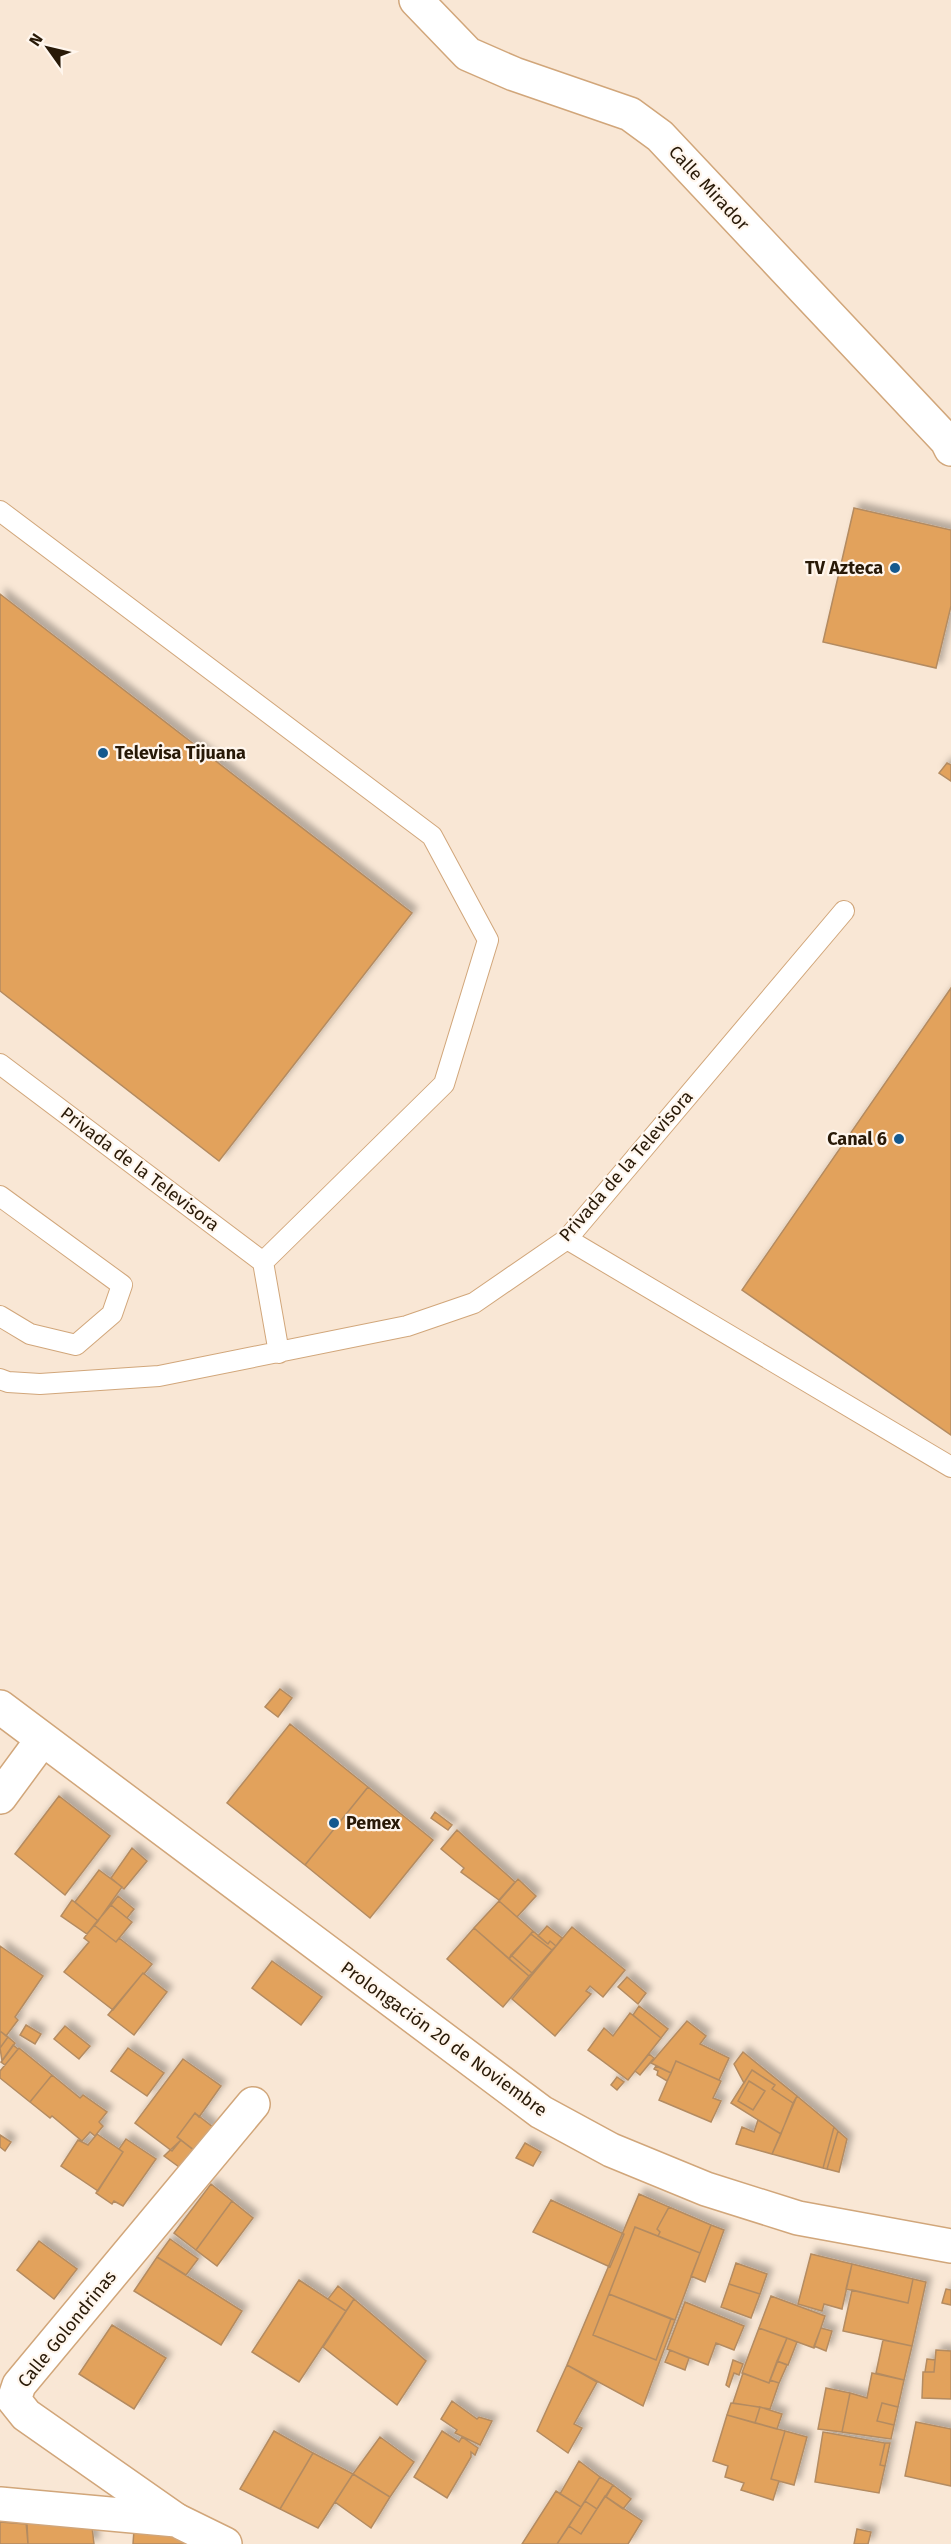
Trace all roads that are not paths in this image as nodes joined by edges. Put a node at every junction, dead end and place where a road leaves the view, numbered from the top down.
1 (416, 0) edge
2 (951, 449) edge
3 (0, 512) edge
4 (844, 911) dead end
5 (0, 1064) edge
6 (0, 1196) edge
7 (567, 1239) junction
8 (264, 1262) junction
9 (0, 1316) edge
10 (279, 1353) junction
11 (0, 1379) edge
12 (951, 1467) edge
13 (0, 1707) edge
14 (42, 1740) junction
15 (0, 1797) edge
16 (253, 2104) dead end
17 (951, 2246) edge
18 (0, 2504) edge
19 (176, 2520) junction
20 (225, 2544) edge

1 - 2 street, Calle Mirador
3 - 8 lane
4 - 7 lane, Privada de la Televisora
5 - 8 lane, Privada de la Televisora
6 - 9 lane
7 - 10 lane, Privada de la Televisora
7 - 12 lane
8 - 10 lane
10 - 11 lane, Privada de la Televisora
13 - 14 street, Prolongación 20 de Noviembre
14 - 15 street
14 - 17 street, Prolongación 20 de Noviembre
16 - 19 street, Calle Golondrinas
18 - 19 street
19 - 20 street

